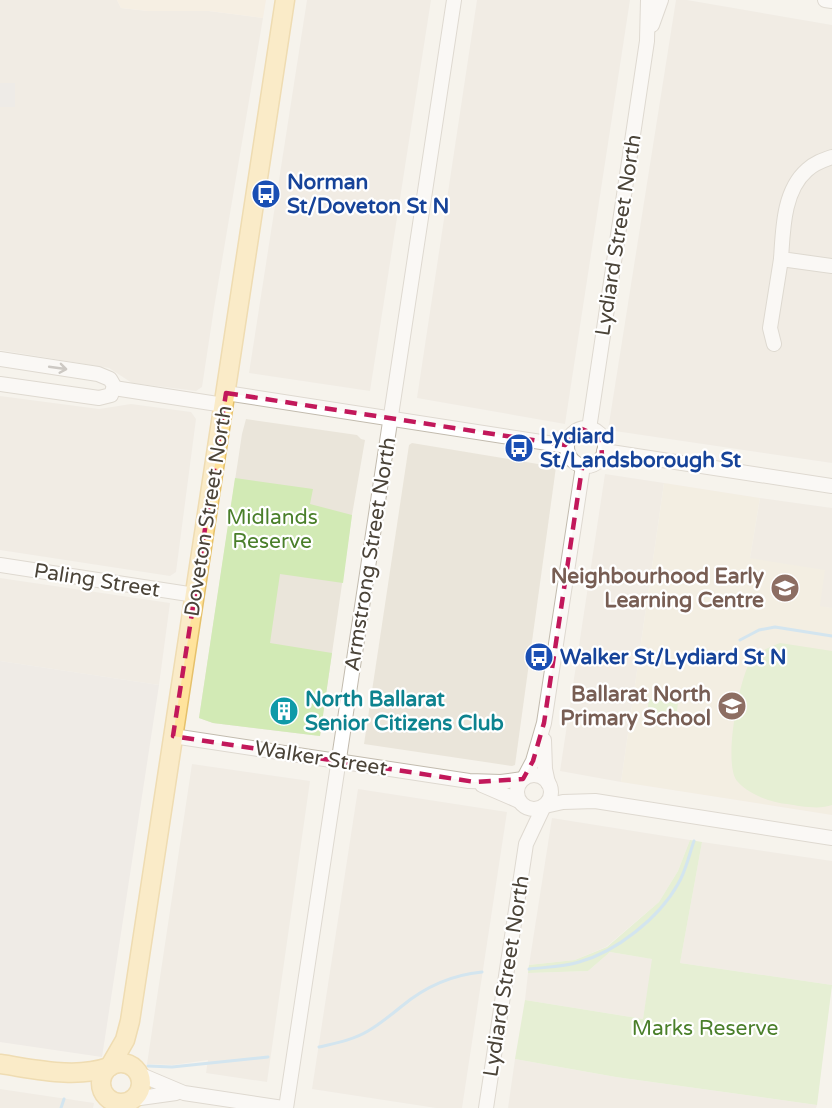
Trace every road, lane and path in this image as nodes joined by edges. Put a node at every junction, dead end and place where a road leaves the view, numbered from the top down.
1 (285, 0) edge
2 (454, 0) edge
3 (648, 0) edge
4 (661, 0) edge
5 (825, 0) edge
6 (832, 1) edge
7 (647, 41) junction
8 (832, 157) edge
9 (781, 259) junction
10 (832, 267) edge
11 (774, 344) dead end
12 (0, 359) edge
13 (0, 384) edge
14 (114, 388) junction
15 (225, 399) junction
16 (391, 418) junction
17 (589, 429) junction
18 (567, 446) junction
19 (604, 451) junction
20 (583, 466) junction
21 (832, 486) edge
22 (0, 565) edge
23 (195, 595) junction
24 (544, 723) junction
25 (173, 736) junction
26 (339, 760) junction
27 (524, 778) junction
28 (469, 781) junction
29 (549, 783) junction
30 (595, 801) junction
31 (520, 802) junction
32 (544, 806) junction
33 (832, 838) edge
34 (526, 844) junction
35 (130, 1021) junction
36 (0, 1064) edge
37 (110, 1067) junction
38 (55, 1072) junction
39 (138, 1073) junction
40 (184, 1093) junction
41 (105, 1099) edge
42 (130, 1103) edge
43 (284, 1108) edge
44 (486, 1108) edge

1 - 15 main road, Doveton Street North
2 - 16 street, Armstrong Street North
3 - 7 street, Lydiard Street North
4 - 7 street, Lydiard Street North
5 - 6 street
7 - 17 street, Lydiard Street North
8 - 9 street
9 - 10 street
9 - 11 street
12 -> 14 street
13 - 14 street
14 - 15 street
15 - 16 street
15 - 23 main road, Doveton Street North
16 - 18 street
16 - 26 street, Armstrong Street North
17 - 18 street
17 - 19 street
18 - 20 street
19 - 20 street
19 - 21 street
20 - 24 street
22 - 23 street, Paling Street
23 - 25 main road, Doveton Street North
24 - 27 street
24 - 29 street
25 - 26 street, Walker Street
25 - 35 main road, Doveton Street North
26 - 28 street, Walker Street
26 - 43 street, Armstrong Street North
27 - 28 street, Walker Street
27 - 29 street
27 - 31 street
28 - 31 street, Walker Street
29 - 30 street
29 - 32 street
30 - 32 street
30 - 33 street
31 - 32 street
31 - 34 street, Lydiard Street North
32 - 34 street, Lydiard Street North
34 - 44 street, Lydiard Street North
35 - 37 main road, Doveton Street North
35 - 39 main road, Doveton Street North
36 - 38 main road
37 - 38 main road
37 - 39 main road
37 - 41 main road
38 - 41 main road
39 - 40 street
39 - 42 main road
40 - 42 street
40 - 43 street
41 - 42 main road

